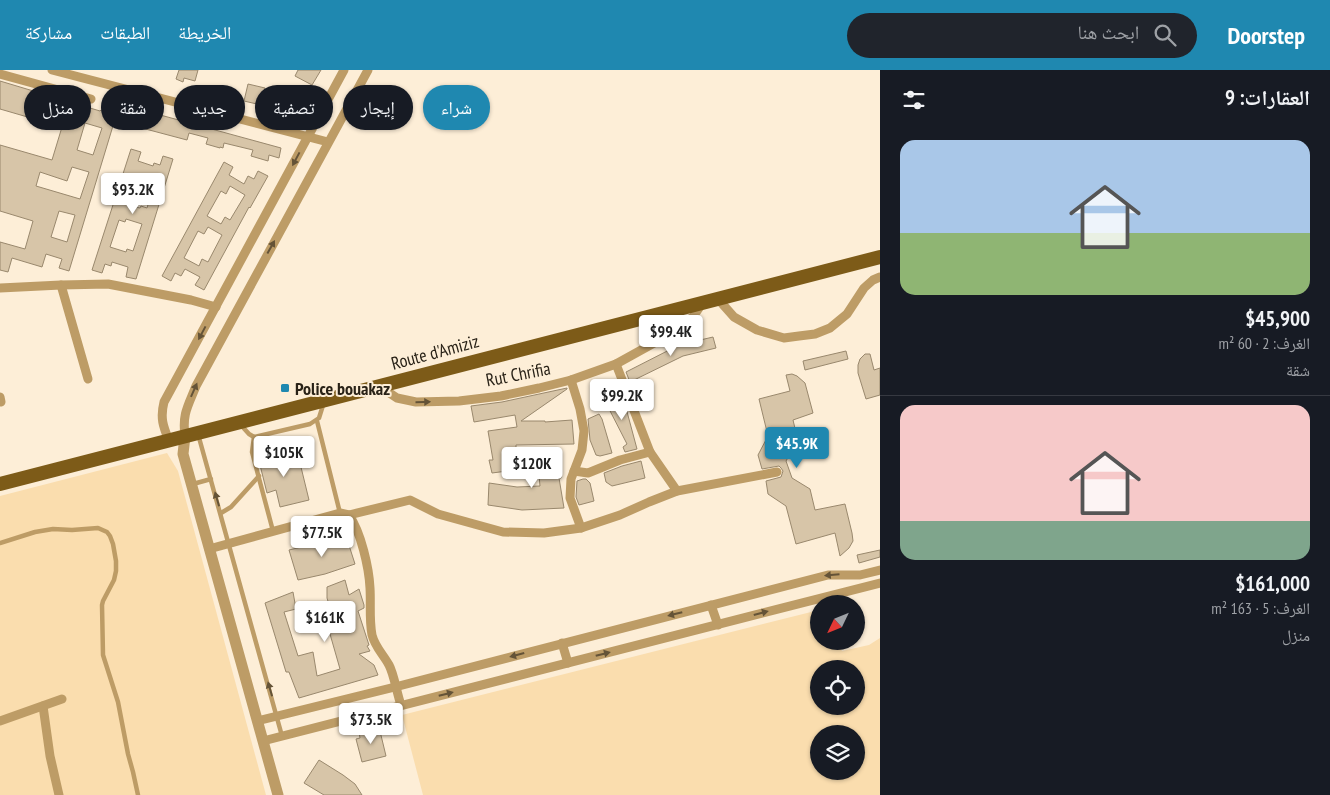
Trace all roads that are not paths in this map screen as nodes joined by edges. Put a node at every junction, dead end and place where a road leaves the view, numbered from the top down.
1 (52, 70) edge
2 (344, 70) edge
3 (368, 70) edge
4 (0, 74) edge
5 (40, 85) edge
6 (308, 136) junction
7 (328, 142) junction
8 (880, 256) edge
9 (880, 277) edge
10 (61, 285) junction
11 (0, 288) edge
12 (718, 299) junction
13 (702, 302) junction
14 (216, 307) junction
15 (616, 364) junction
16 (88, 379) dead end
17 (571, 380) junction
18 (378, 386) junction
19 (325, 400) junction
20 (317, 421) junction
21 (239, 422) junction
22 (191, 435) junction
23 (254, 437) junction
24 (169, 441) junction
25 (650, 452) junction
26 (183, 454) junction
27 (574, 471) junction
28 (777, 472) dead end
29 (258, 476) junction
30 (211, 479) junction
31 (0, 484) edge
32 (191, 484) junction
33 (677, 492) junction
34 (221, 513) junction
35 (344, 514) junction
36 (581, 528) junction
37 (273, 531) junction
38 (0, 543) edge
39 (229, 543) junction
40 (209, 549) junction
41 (880, 570) edge
42 (868, 573) junction
43 (880, 583) edge
44 (870, 584) junction
45 (711, 605) junction
46 (718, 625) junction
47 (562, 643) junction
48 (568, 663) junction
49 (396, 687) junction
50 (62, 699) dead end
51 (401, 705) junction
52 (43, 706) junction
53 (277, 716) junction
54 (0, 721) edge
55 (257, 721) junction
56 (282, 736) junction
57 (263, 741) junction
58 (59, 795) edge
59 (138, 795) edge
60 (278, 795) edge

1 - 6 street
2 - 6 street
3 - 7 street
4 - 5 street
6 - 7 street
6 -> 14 street
22 -> 7 street
8 - 12 main road, Route d'Amiziz
9 - 12 street
10 - 11 street
10 - 14 street
10 - 16 street
12 - 13 main road, Route d'Amiziz
13 - 15 street, Rut Chrifia
13 - 18 main road, Route d'Amiziz
14 -> 24 street
15 - 17 street, Rut Chrifia
15 - 25 street
18 -> 17 street, Rut Chrifia
17 - 27 street
18 - 19 main road, Route d'Amiziz
19 - 20 lane
19 - 21 main road, Route d'Amiziz
20 - 23 lane
20 - 35 lane
21 - 22 main road, Route d'Amiziz
21 - 23 lane
22 - 24 main road, Route d'Amiziz
22 - 26 street
22 - 30 lane
23 - 29 lane
24 - 26 street
24 - 31 main road, Route d'Amiziz
25 - 27 street
25 - 33 street
26 - 32 street
27 - 36 street
28 - 33 street
29 - 34 lane
29 - 37 lane
30 - 32 lane
34 -> 30 lane
32 - 40 street
33 - 36 street
34 - 39 lane
35 - 36 street
35 - 37 street
35 - 49 street
37 - 39 street
38 - 59 lane
39 - 40 street
53 -> 39 lane
40 - 55 street
41 - 42 street
42 - 44 street
42 -> 45 street
43 - 44 street
46 -> 44 street
45 - 46 street
45 -> 47 street
48 -> 46 street
47 - 48 street
47 -> 49 street
51 -> 48 street
49 - 51 street
49 - 53 street
50 - 52 street
51 - 56 street
52 - 54 street
52 - 58 street
53 - 55 street
53 - 56 lane
55 - 57 street
56 - 57 street
57 - 60 street

